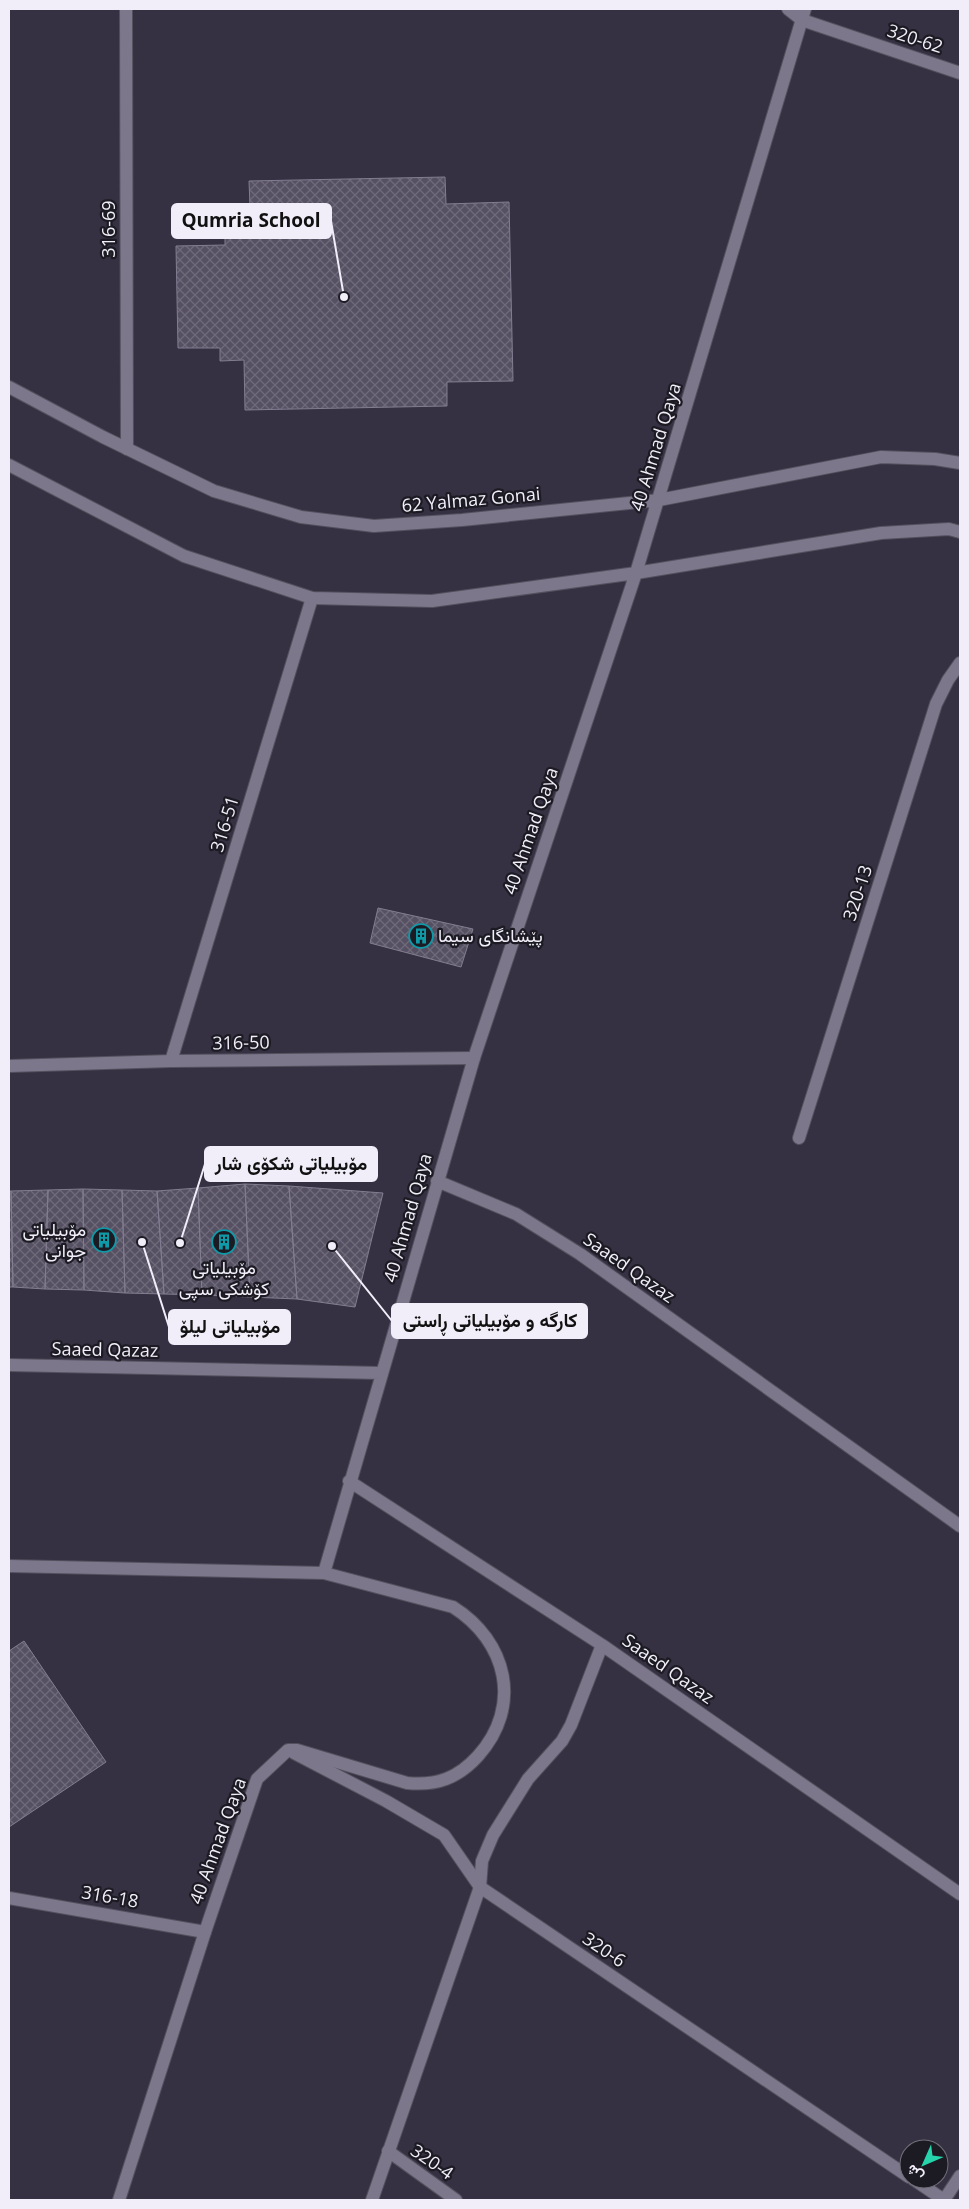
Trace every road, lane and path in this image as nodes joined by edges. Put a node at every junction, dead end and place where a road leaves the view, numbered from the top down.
1 (126, 9) edge
2 (788, 9) edge
3 (804, 14) edge
4 (960, 73) edge
5 (9, 387) edge
6 (127, 449) junction
7 (960, 463) edge
8 (9, 465) edge
9 (659, 500) junction
10 (960, 532) edge
11 (636, 572) junction
12 (312, 598) junction
13 (960, 663) edge
14 (474, 1058) junction
15 (172, 1061) junction
16 (9, 1066) edge
17 (799, 1138) dead end
18 (437, 1181) junction
19 (9, 1365) edge
20 (381, 1372) junction
21 (350, 1481) junction
22 (960, 1526) edge
23 (9, 1566) edge
24 (324, 1573) junction
25 (602, 1645) junction
26 (288, 1750) junction
27 (480, 1887) junction
28 (960, 1894) edge
29 (9, 1898) edge
30 (205, 1932) junction
31 (388, 2152) junction
32 (899, 2169) edge
33 (960, 2176) edge
34 (928, 2189) edge
35 (119, 2200) edge
36 (372, 2200) edge
37 (456, 2200) edge
38 (944, 2200) edge

1 - 6 street, 316-69
2 - 3 street, 320-62
3 - 4 street, 320-62
3 - 9 street, 40 Ahmad Qaya
5 - 6 street, 62 Yalmaz Gonai
6 - 9 street, 62 Yalmaz Gonai
7 - 9 street, 62 Yalmaz Gonai
8 - 12 street
9 - 11 street, 40 Ahmad Qaya
10 - 11 street
11 - 12 street
11 - 14 street, 40 Ahmad Qaya
12 - 15 street, 316-51
13 - 17 street, 320-13
14 - 15 street, 316-50
14 - 18 street, 40 Ahmad Qaya
15 - 16 street, 316-50
18 - 20 street, 40 Ahmad Qaya
18 - 22 street, Saaed Qazaz
19 - 20 street, Saaed Qazaz
20 - 21 street, 40 Ahmad Qaya
21 - 24 street, 40 Ahmad Qaya
21 - 25 street, Saaed Qazaz
23 - 24 street
24 - 26 street
25 - 27 street
25 - 28 street, Saaed Qazaz
26 - 27 street, 320-6
26 - 30 street, 40 Ahmad Qaya
27 - 31 street
27 - 32 street, 320-6
29 - 30 street, 316-18
30 - 35 street, 40 Ahmad Qaya
31 - 36 street
31 - 37 street, 320-4
33 - 38 street
34 - 38 street

